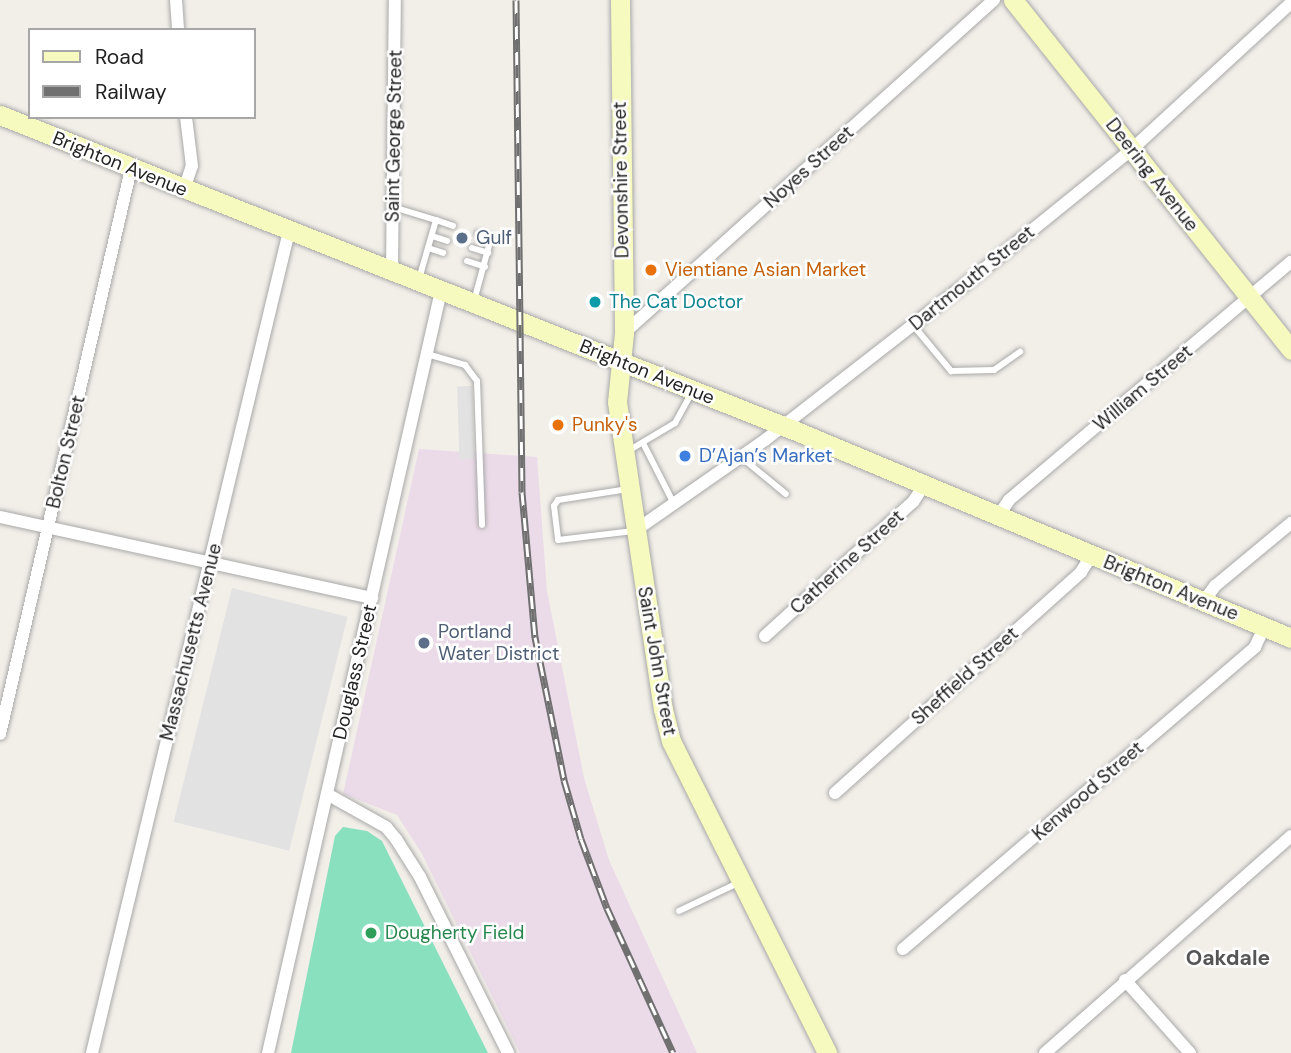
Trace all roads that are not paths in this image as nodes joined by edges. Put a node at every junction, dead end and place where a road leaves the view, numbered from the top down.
1 (176, 0) edge
2 (396, 0) edge
3 (620, 0) edge
4 (994, 0) edge
5 (1013, 0) edge
6 (1291, 3) edge
7 (178, 28) edge
8 (0, 115) edge
9 (186, 119) edge
10 (1131, 150) junction
11 (131, 169) junction
12 (184, 190) junction
13 (393, 207) junction
14 (436, 220) junction
15 (453, 226) dead end
16 (289, 231) junction
17 (478, 234) dead end
18 (432, 236) junction
19 (447, 241) dead end
20 (428, 248) junction
21 (472, 248) dead end
22 (443, 253) dead end
23 (488, 253) junction
24 (467, 261) dead end
25 (1291, 262) edge
26 (485, 267) junction
27 (392, 271) junction
28 (418, 281) junction
29 (441, 290) junction
30 (1251, 299) junction
31 (474, 303) junction
32 (913, 325) junction
33 (624, 333) junction
34 (1291, 349) edge
35 (1020, 352) dead end
36 (427, 354) junction
37 (618, 360) junction
38 (693, 390) junction
39 (782, 426) junction
40 (644, 444) junction
41 (624, 452) junction
42 (741, 457) junction
43 (924, 485) junction
44 (630, 489) junction
45 (786, 494) dead end
46 (674, 504) junction
47 (998, 516) junction
48 (0, 517) edge
49 (1291, 523) edge
50 (482, 526) dead end
51 (49, 528) junction
52 (636, 530) junction
53 (1091, 556) junction
54 (211, 565) junction
55 (372, 598) junction
56 (1204, 601) junction
57 (1265, 626) junction
58 (765, 636) dead end
59 (1291, 638) edge
60 (0, 734) edge
61 (835, 793) dead end
62 (327, 794) junction
63 (1291, 836) edge
64 (741, 881) junction
65 (679, 911) dead end
66 (903, 949) dead end
67 (1125, 980) junction
68 (92, 1053) edge
69 (268, 1053) edge
70 (508, 1053) edge
71 (827, 1053) edge
72 (1045, 1053) edge
73 (1190, 1053) edge

1 - 7 street
2 - 13 street, Saint George Street
3 - 33 main road, Devonshire Street
4 - 33 street, Noyes Street
5 - 10 main road, Deering Avenue
6 - 10 street, Dartmouth Street
8 - 11 main road, Brighton Avenue
9 - 12 street
10 - 30 main road, Deering Avenue
10 - 32 street, Dartmouth Street
11 - 12 main road, Brighton Avenue
11 - 51 street, Bolton Street
12 - 16 main road, Brighton Avenue
13 - 14 lane
13 - 27 street, Saint George Street
14 - 15 lane
14 - 18 lane
16 - 27 main road, Brighton Avenue
16 - 54 street, Massachusetts Avenue
17 - 23 lane
18 - 19 lane
18 - 20 lane
20 - 22 lane
20 - 28 lane
21 - 23 lane
23 - 26 lane
24 - 26 lane
25 - 30 street, William Street
26 - 31 lane
27 - 28 main road, Brighton Avenue
28 - 29 main road, Brighton Avenue
29 - 31 main road, Brighton Avenue
29 - 36 street, Douglass Street
30 - 34 main road, Deering Avenue
30 - 47 street, William Street
31 - 37 main road, Brighton Avenue
32 - 35 lane
32 - 39 street, Dartmouth Street
33 - 37 main road, Devonshire Street
36 - 50 lane
36 - 55 street, Douglass Street
37 - 38 main road, Brighton Avenue
37 - 41 main road, Saint John Street
38 - 39 main road, Brighton Avenue
38 - 40 lane
39 - 42 street, Dartmouth Street
39 - 43 main road, Brighton Avenue
40 - 41 lane
40 - 46 lane
41 - 44 main road, Saint John Street
42 - 45 lane
42 - 46 street, Dartmouth Street
43 - 47 main road, Brighton Avenue
43 - 58 street, Catherine Street
44 - 52 main road, Saint John Street
44 - 52 lane
46 - 52 street, Dartmouth Street
47 - 53 main road, Brighton Avenue
48 - 51 street
49 - 56 street
51 - 54 street
51 - 60 street, Bolton Street
52 - 64 main road, Saint John Street
53 - 56 main road, Brighton Avenue
53 - 61 street, Sheffield Street
54 - 55 street
54 - 68 street, Massachusetts Avenue
55 - 62 street, Douglass Street
56 - 57 main road, Brighton Avenue
57 - 59 main road, Brighton Avenue
57 - 66 street, Kenwood Street
62 - 69 street, Douglass Street
62 - 70 street
63 - 67 street
64 - 65 lane
64 - 71 main road, Saint John Street
67 - 72 street
67 - 73 street

